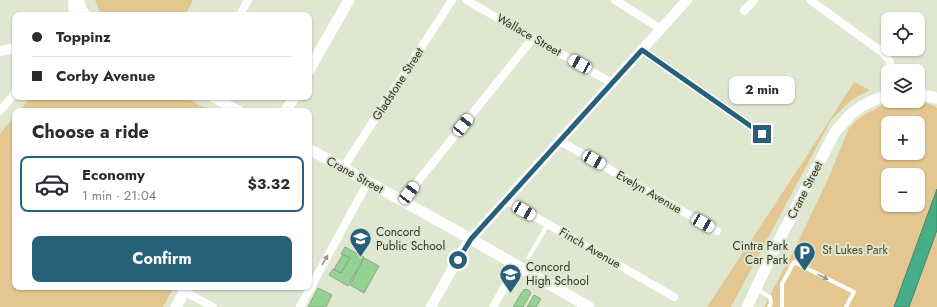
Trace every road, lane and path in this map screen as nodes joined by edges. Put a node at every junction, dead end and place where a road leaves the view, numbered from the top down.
1 (73, 0) edge
2 (79, 0) edge
3 (248, 0) edge
4 (349, 0) edge
5 (452, 0) edge
6 (466, 0) edge
7 (615, 0) edge
8 (688, 0) edge
9 (754, 0) edge
10 (810, 0) edge
11 (744, 11) dead end
12 (79, 12) edge
13 (82, 12) edge
14 (242, 12) edge
15 (661, 29) junction
16 (533, 38) junction
17 (12, 49) edge
18 (642, 50) junction
19 (0, 52) edge
20 (890, 64) edge
21 (312, 65) edge
22 (612, 83) junction
23 (925, 95) edge
24 (12, 97) edge
25 (881, 98) edge
26 (937, 98) edge
27 (219, 100) edge
28 (233, 108) edge
29 (0, 111) edge
30 (762, 134) dead end
31 (560, 141) junction
32 (312, 151) edge
33 (344, 168) junction
34 (368, 182) junction
35 (506, 200) junction
36 (404, 202) junction
37 (548, 224) junction
38 (717, 231) dead end
39 (471, 239) junction
40 (528, 258) dead end
41 (517, 265) junction
42 (312, 285) edge
43 (756, 289) junction
44 (185, 290) edge
45 (188, 290) edge
46 (309, 290) edge
47 (674, 297) dead end
48 (176, 307) edge
49 (213, 307) edge
50 (300, 307) edge
51 (431, 307) edge
52 (493, 307) edge
53 (590, 307) edge
54 (747, 307) edge
55 (769, 307) edge
56 (782, 307) edge
57 (846, 307) edge

1 - 12 street
2 - 13 street
3 - 14 street
4 - 21 main road
5 - 33 street, Gladstone Street
6 - 16 street, Wallace Street
7 - 15 street
8 - 15 street
9 - 11 street
10 - 20 street
15 - 18 street
16 - 22 street, Wallace Street
16 - 36 street
17 - 19 street
18 - 22 street
18 - 30 street
22 - 31 street
23 - 26 main road
24 - 29 street
25 - 43 main road, Crane Street
27 - 28 street
31 - 35 street
31 - 38 street, Evelyn Avenue
32 - 33 main road, Crane Street
33 - 34 main road, Crane Street
34 - 36 main road, Crane Street
42 -> 34 street
35 - 37 street, Finch Avenue
35 - 39 street
36 - 39 main road, Crane Street
37 - 40 lane
37 - 47 street, Finch Avenue
39 - 41 main road, Crane Street
39 - 51 street
41 - 52 street
41 - 53 main road, Crane Street
43 - 54 main road, Crane Street
43 - 55 lane
44 - 48 main road
45 - 49 street
50 -> 46 street
56 -> 57 lane

